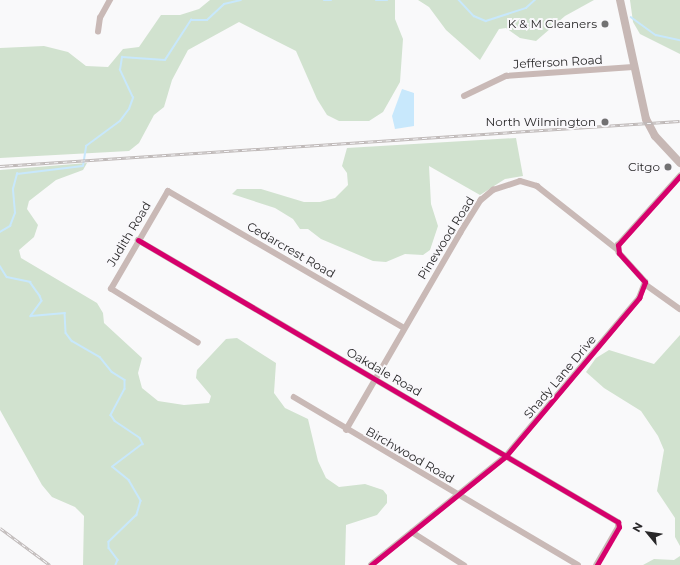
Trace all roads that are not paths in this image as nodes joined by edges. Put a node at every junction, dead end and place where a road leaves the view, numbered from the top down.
1 (110, 0) edge
2 (620, 0) edge
3 (98, 32) dead end
4 (633, 67) junction
5 (464, 96) dead end
6 (680, 163) edge
7 (680, 176) edge
8 (168, 192) joint
9 (138, 240) junction
10 (617, 249) junction
11 (645, 284) junction
12 (680, 309) edge
13 (404, 328) junction
14 (198, 343) dead end
15 (375, 378) junction
16 (294, 397) dead end
17 (346, 430) junction
18 (506, 456) junction
19 (458, 495) junction
20 (412, 532) junction
21 (371, 565) edge
22 (464, 565) edge
23 (578, 565) edge
24 (597, 565) edge

1 - 3 street
2 - 4 main road
4 - 5 street, Jefferson Road
4 - 6 main road
7 - 10 street
8 - 9 street, Judith Road
8 - 13 street, Cedarcrest Road
9 - 14 street, Judith Road
9 - 15 street, Oakdale Road
10 - 11 street
10 - 13 street, Pinewood Road
11 - 12 street
11 - 18 street, Shady Lane Drive
13 - 15 street, Pinewood Road
15 - 17 street, Pinewood Road
15 - 18 street, Oakdale Road
16 - 17 street, Birchwood Road
17 - 19 street, Birchwood Road
18 - 19 street, Shady Lane Drive
18 - 24 street, Oakdale Road
19 - 20 street, Shady Lane Drive
19 - 23 street, Birchwood Road
20 - 21 street, Shady Lane Drive
20 - 22 street

